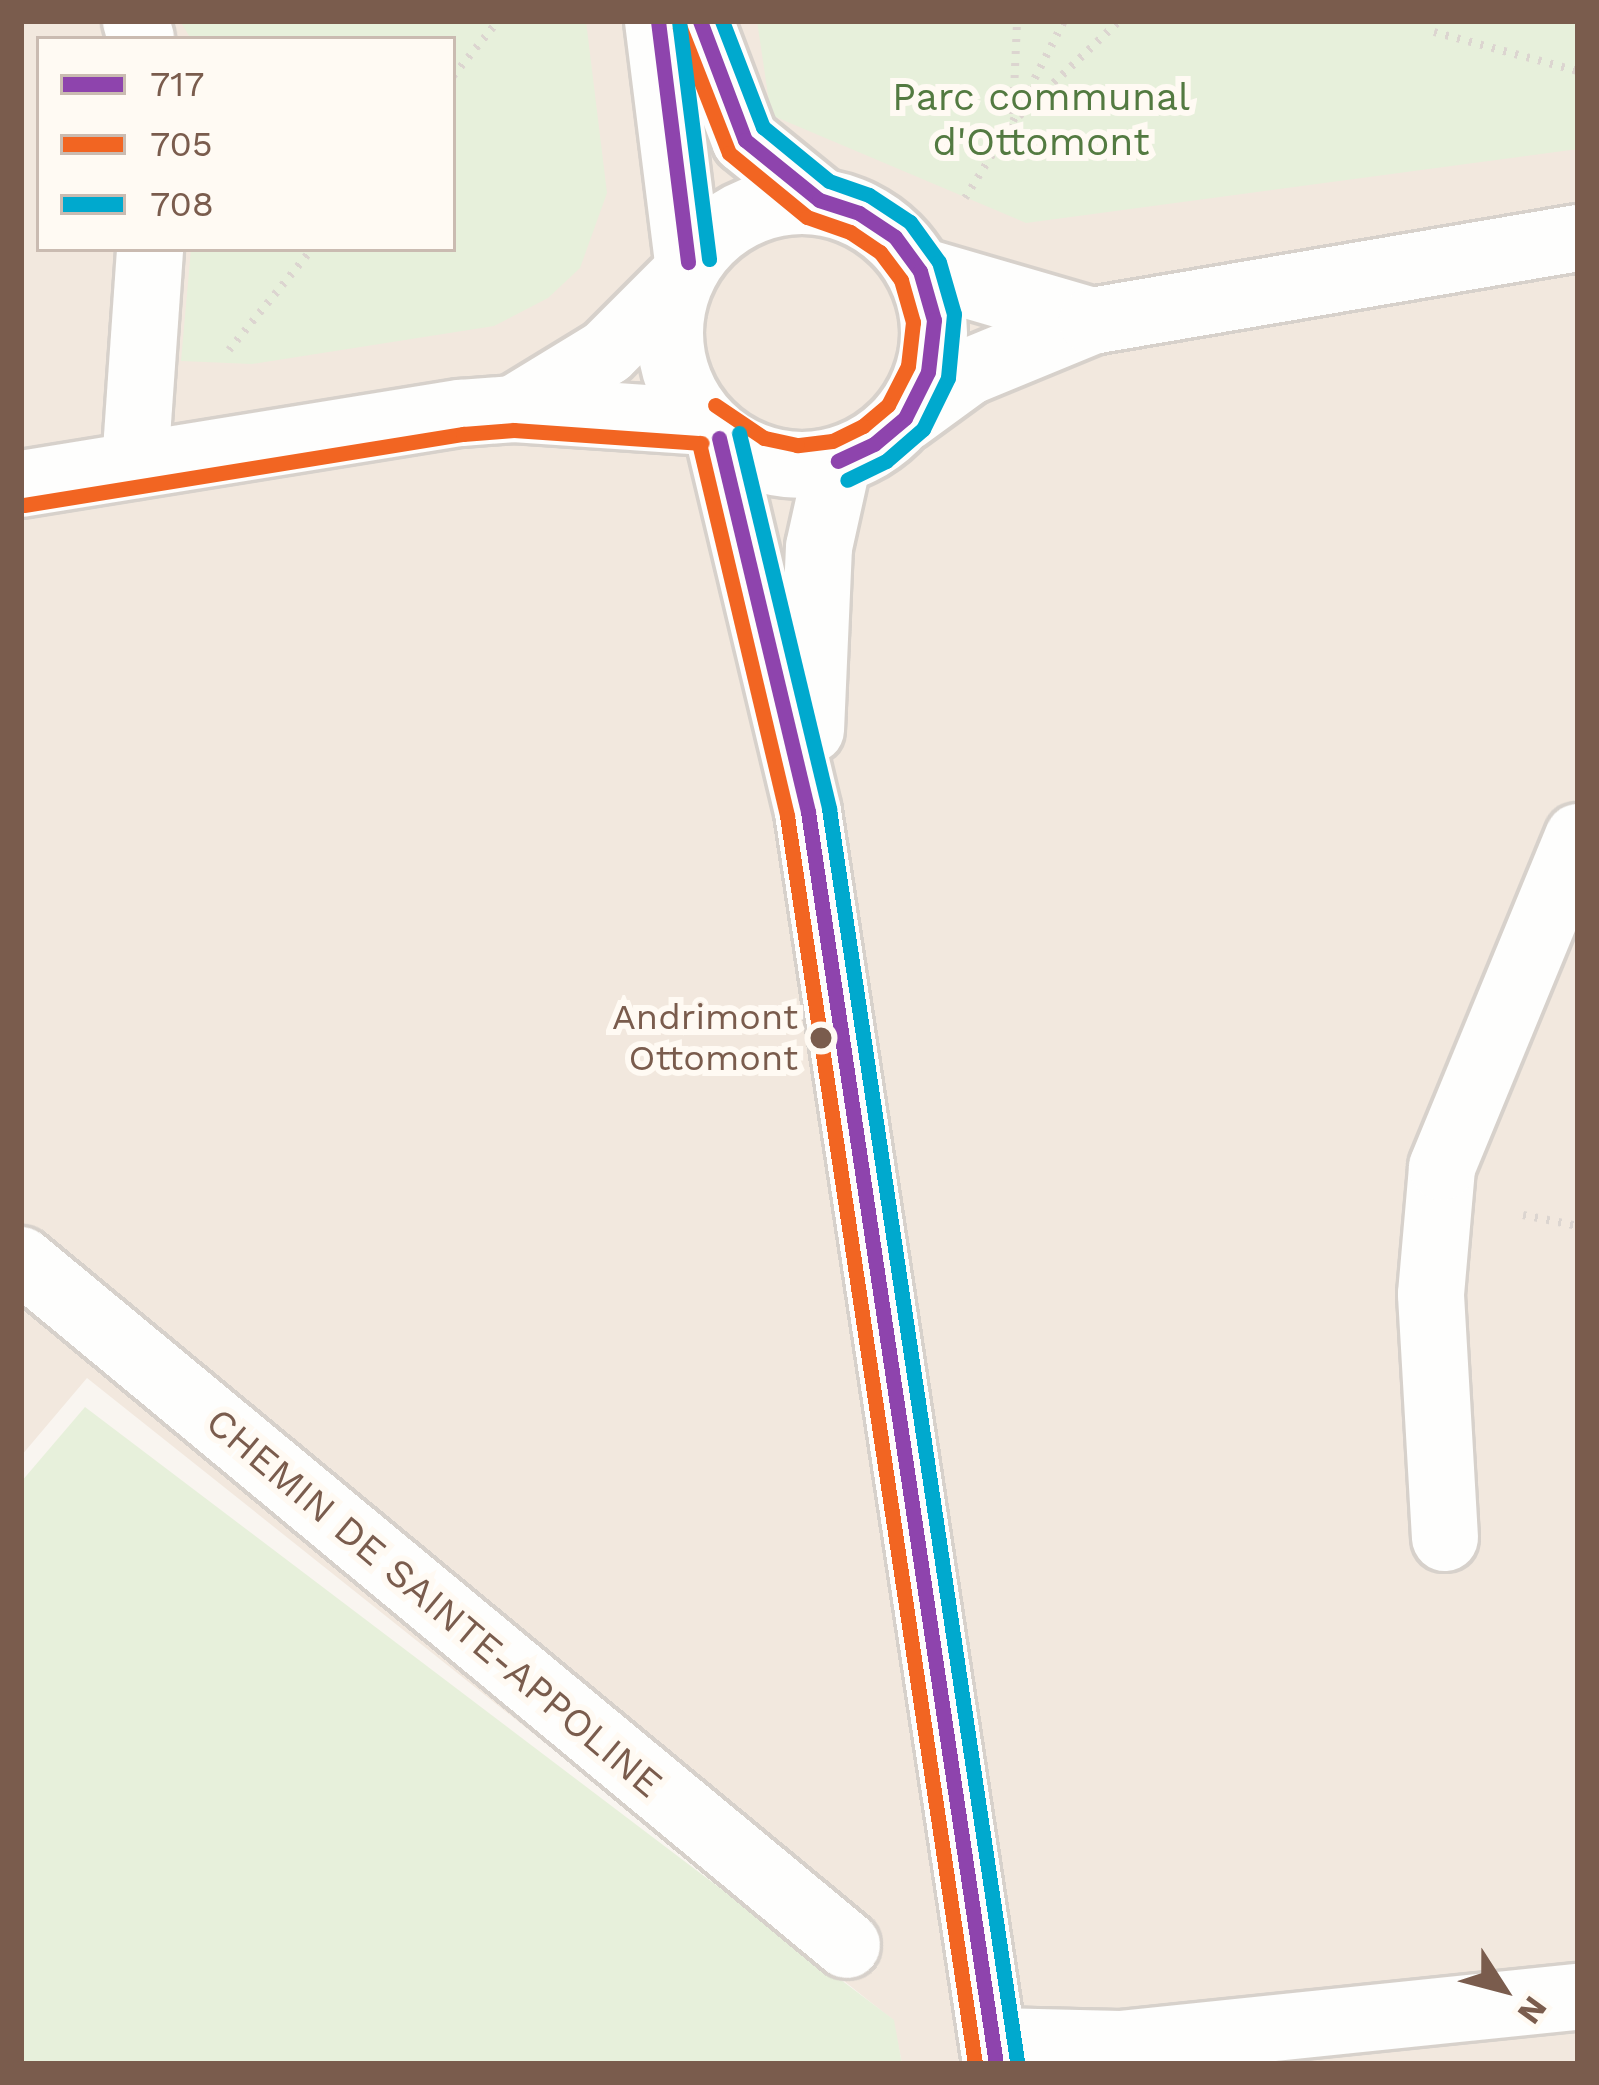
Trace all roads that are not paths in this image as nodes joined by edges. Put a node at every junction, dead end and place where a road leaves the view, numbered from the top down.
1 (658, 21) edge
2 (700, 21) edge
3 (819, 200) junction
4 (1578, 238) edge
5 (150, 252) edge
6 (684, 270) junction
7 (920, 271) junction
8 (1092, 321) junction
9 (514, 409) junction
10 (905, 418) junction
11 (711, 430) junction
12 (838, 460) junction
13 (135, 465) junction
14 (21, 484) edge
15 (808, 812) junction
16 (1578, 837) edge
17 (21, 1260) edge
18 (1445, 1538) dead end
19 (847, 1945) dead end
20 (1578, 1997) edge
21 (996, 2053) edge

1 - 6 street
2 - 3 street
3 - 6 street
3 - 7 street
4 - 8 street
5 - 13 street
6 - 9 street
6 - 11 street
7 - 8 street
7 - 10 street
8 - 10 street
9 - 11 street
9 - 13 street
10 - 12 street
11 - 12 street
11 - 15 street
12 - 15 street
13 - 14 street
15 - 21 street
16 - 18 street
17 - 19 street, CHEMIN DE SAINTE-APPOLINE
20 - 21 street

